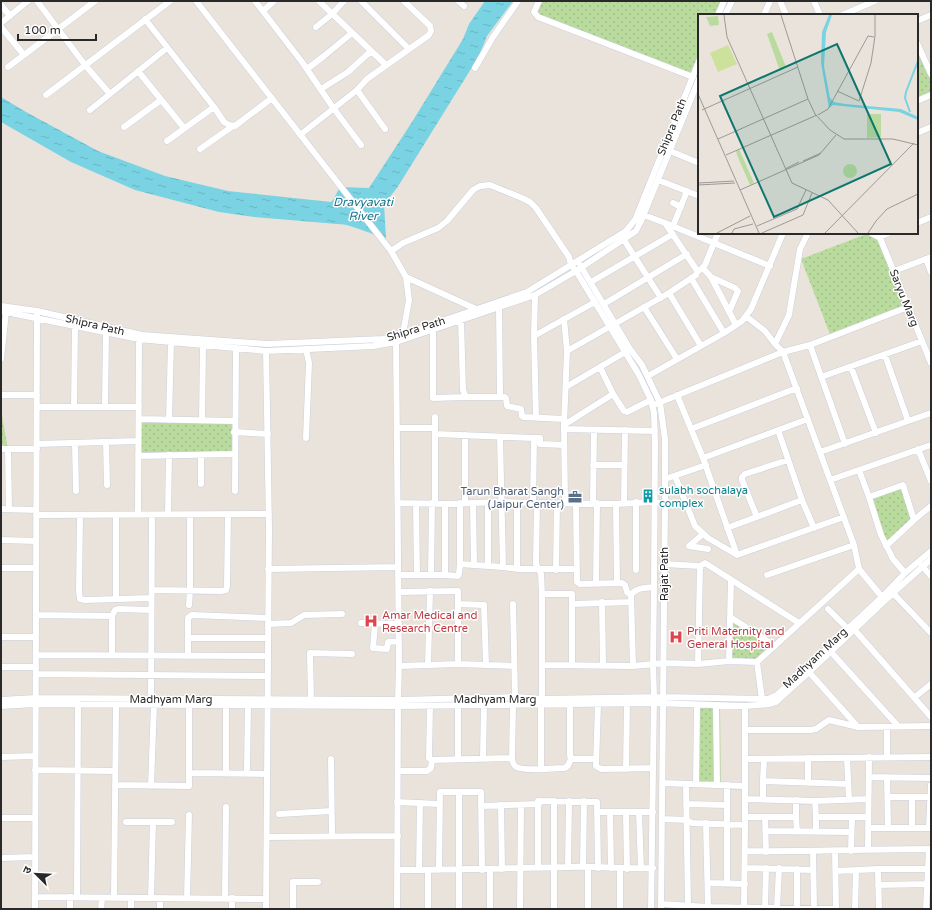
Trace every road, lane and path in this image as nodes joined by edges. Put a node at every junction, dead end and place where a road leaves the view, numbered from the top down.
1 (28, 1) edge
2 (37, 1) edge
3 (83, 1) edge
4 (95, 1) edge
5 (170, 1) edge
6 (196, 1) edge
7 (255, 1) edge
8 (274, 1) edge
9 (319, 1) edge
10 (344, 1) edge
11 (361, 1) edge
12 (404, 1) edge
13 (458, 1) edge
14 (518, 1) edge
15 (539, 1) edge
16 (724, 1) edge
17 (732, 1) edge
18 (770, 1) edge
19 (780, 1) edge
20 (814, 1) edge
21 (875, 1) edge
22 (1, 5) edge
23 (464, 6) dead end
24 (88, 7) junction
25 (263, 12) junction
26 (332, 14) junction
27 (718, 14) edge
28 (726, 14) edge
29 (764, 14) edge
30 (786, 14) edge
31 (820, 14) edge
32 (844, 14) edge
33 (931, 15) edge
34 (10, 16) junction
35 (145, 19) junction
36 (918, 21) edge
37 (1, 23) edge
38 (1, 27) edge
39 (316, 27) dead end
40 (58, 28) junction
41 (352, 33) junction
42 (918, 45) edge
43 (167, 48) junction
44 (409, 49) junction
45 (371, 51) junction
46 (24, 55) junction
47 (85, 65) junction
48 (386, 65) junction
49 (8, 67) dead end
50 (698, 67) edge
51 (475, 68) dead end
52 (307, 69) junction
53 (138, 71) junction
54 (931, 74) edge
55 (696, 78) edge
56 (321, 89) junction
57 (357, 90) junction
58 (110, 94) junction
59 (46, 95) dead end
60 (931, 96) edge
61 (272, 98) junction
62 (161, 100) junction
63 (918, 101) edge
64 (214, 107) junction
65 (334, 109) junction
66 (90, 110) dead end
67 (233, 126) junction
68 (124, 127) dead end
69 (931, 127) edge
70 (184, 128) junction
71 (386, 129) dead end
72 (918, 133) edge
73 (300, 135) junction
74 (167, 141) dead end
75 (360, 145) dead end
76 (200, 149) dead end
77 (670, 151) junction
78 (698, 163) edge
79 (658, 180) junction
80 (687, 191) junction
81 (698, 196) edge
82 (673, 203) dead end
83 (681, 207) junction
84 (644, 215) junction
85 (931, 217) edge
86 (665, 222) junction
87 (918, 223) edge
88 (673, 226) junction
89 (673, 234) junction
90 (718, 234) edge
91 (783, 234) edge
92 (808, 234) edge
93 (879, 235) edge
94 (624, 240) junction
95 (714, 243) junction
96 (390, 249) junction
97 (686, 254) junction
98 (634, 256) junction
99 (929, 258) edge
100 (574, 264) junction
101 (770, 266) junction
102 (582, 267) junction
103 (703, 268) junction
104 (576, 271) junction
105 (894, 271) junction
106 (697, 272) junction
107 (931, 272) edge
108 (406, 277) junction
109 (648, 277) junction
110 (711, 277) junction
111 (691, 278) junction
112 (591, 282) junction
113 (669, 293) junction
114 (535, 295) junction
115 (661, 298) junction
116 (595, 302) junction
117 (604, 304) junction
118 (1, 306) edge
119 (499, 306) junction
120 (644, 307) junction
121 (908, 307) junction
122 (476, 310) junction
123 (3, 312) edge
124 (730, 312) junction
125 (37, 315) junction
126 (747, 317) junction
127 (564, 318) junction
128 (461, 320) junction
129 (615, 323) junction
130 (736, 325) junction
131 (75, 326) junction
132 (609, 326) junction
133 (433, 329) junction
134 (106, 332) junction
135 (724, 333) junction
136 (404, 334) junction
137 (534, 336) junction
138 (139, 339) junction
139 (396, 340) junction
140 (922, 341) junction
141 (171, 342) junction
142 (2, 344) edge
143 (775, 344) junction
144 (203, 345) junction
145 (810, 345) junction
146 (701, 346) junction
147 (236, 348) junction
148 (306, 349) junction
149 (266, 350) junction
150 (628, 350) junction
151 (567, 351) junction
152 (783, 352) junction
153 (884, 355) junction
154 (1, 359) edge
155 (677, 359) junction
156 (931, 361) edge
157 (600, 367) junction
158 (851, 367) junction
159 (648, 376) junction
160 (821, 377) junction
161 (566, 387) junction
162 (796, 388) junction
163 (613, 394) junction
164 (37, 395) junction
165 (677, 395) junction
166 (1, 396) edge
167 (500, 396) junction
168 (466, 397) junction
169 (652, 403) junction
170 (660, 403) junction
171 (105, 406) junction
172 (74, 407) junction
173 (139, 407) junction
174 (37, 408) junction
175 (931, 413) edge
176 (435, 417) dead end
177 (536, 418) junction
178 (139, 419) junction
179 (808, 419) junction
180 (169, 420) junction
181 (202, 421) junction
182 (234, 421) junction
183 (908, 422) junction
184 (564, 424) junction
185 (397, 428) junction
186 (691, 429) junction
187 (594, 430) junction
188 (625, 430) junction
189 (778, 430) junction
190 (435, 431) junction
191 (655, 431) junction
192 (234, 432) junction
193 (876, 433) junction
194 (268, 434) junction
195 (465, 436) junction
196 (500, 437) junction
197 (306, 438) dead end
198 (534, 438) junction
199 (138, 441) junction
200 (106, 442) junction
201 (75, 443) junction
202 (564, 444) junction
203 (846, 444) junction
204 (931, 445) edge
205 (36, 446) junction
206 (4, 449) edge
207 (918, 449) junction
208 (820, 452) junction
209 (234, 454) junction
210 (169, 455) junction
211 (201, 455) junction
212 (138, 456) junction
213 (703, 458) junction
214 (788, 460) junction
215 (593, 465) junction
216 (624, 465) junction
217 (706, 465) junction
218 (4, 469) edge
219 (859, 470) junction
220 (675, 476) junction
221 (665, 479) junction
222 (830, 480) junction
223 (931, 481) edge
224 (201, 484) dead end
225 (107, 485) dead end
226 (76, 491) dead end
227 (235, 491) dead end
228 (869, 497) junction
229 (802, 500) junction
230 (488, 502) junction
231 (502, 502) junction
232 (636, 502) junction
233 (654, 502) junction
234 (398, 503) junction
235 (433, 503) junction
236 (462, 503) junction
237 (473, 503) junction
238 (517, 503) junction
239 (535, 503) junction
240 (565, 503) junction
241 (595, 503) junction
242 (624, 503) junction
243 (416, 504) junction
244 (445, 504) junction
245 (557, 504) junction
246 (576, 504) junction
247 (616, 504) junction
248 (665, 504) junction
249 (931, 506) edge
250 (1, 509) edge
251 (8, 509) junction
252 (36, 512) junction
253 (168, 514) junction
254 (190, 514) junction
255 (228, 514) junction
256 (269, 514) junction
257 (80, 515) junction
258 (116, 515) junction
259 (138, 515) junction
260 (152, 515) junction
261 (757, 517) junction
262 (844, 517) junction
263 (914, 520) junction
264 (727, 528) junction
265 (814, 528) junction
266 (703, 534) junction
267 (1, 540) edge
268 (36, 541) junction
269 (854, 545) junction
270 (886, 546) junction
271 (708, 549) dead end
272 (931, 551) edge
273 (737, 555) junction
274 (931, 558) edge
275 (460, 564) junction
276 (664, 564) junction
277 (474, 565) junction
278 (488, 566) junction
279 (700, 566) junction
280 (922, 566) junction
281 (398, 567) junction
282 (503, 567) junction
283 (1, 568) edge
284 (36, 568) junction
285 (268, 568) junction
286 (517, 569) junction
287 (576, 569) junction
288 (859, 569) junction
289 (538, 570) junction
290 (556, 570) junction
291 (636, 570) dead end
292 (905, 573) junction
293 (417, 574) junction
294 (398, 575) junction
295 (431, 575) junction
296 (445, 575) junction
297 (767, 575) dead end
298 (931, 576) edge
299 (731, 580) junction
300 (617, 582) junction
301 (596, 583) junction
302 (654, 587) junction
303 (152, 590) junction
304 (190, 590) junction
305 (430, 591) junction
306 (399, 592) junction
307 (893, 593) junction
308 (542, 594) junction
309 (632, 595) junction
310 (882, 597) junction
311 (152, 598) junction
312 (116, 599) junction
313 (602, 602) junction
314 (631, 602) junction
315 (458, 604) junction
316 (513, 604) dead end
317 (573, 604) junction
318 (828, 609) dead end
319 (151, 610) junction
320 (342, 614) dead end
321 (36, 615) junction
322 (112, 616) junction
323 (730, 617) junction
324 (188, 618) junction
325 (268, 621) junction
326 (361, 623) dead end
327 (376, 623) junction
328 (799, 623) junction
329 (399, 624) junction
330 (850, 628) junction
331 (931, 633) edge
332 (36, 637) junction
333 (1, 638) edge
334 (188, 638) junction
335 (268, 638) junction
336 (399, 641) junction
337 (775, 646) junction
338 (831, 652) junction
339 (352, 654) dead end
340 (36, 655) junction
341 (112, 655) junction
342 (151, 656) junction
343 (188, 656) junction
344 (268, 656) junction
345 (729, 661) junction
346 (757, 662) junction
347 (458, 664) junction
348 (664, 664) junction
349 (698, 664) junction
350 (428, 665) junction
351 (486, 665) junction
352 (542, 665) junction
353 (603, 665) junction
354 (653, 665) junction
355 (399, 666) junction
356 (514, 666) junction
357 (572, 666) junction
358 (633, 666) junction
359 (1, 667) edge
360 (36, 667) junction
361 (809, 672) junction
362 (36, 674) junction
363 (151, 674) junction
364 (267, 676) junction
365 (931, 684) edge
366 (915, 697) junction
367 (515, 698) junction
368 (762, 699) junction
369 (1, 700) edge
370 (311, 700) junction
371 (654, 700) junction
372 (664, 700) junction
373 (36, 701) junction
374 (152, 702) junction
375 (267, 702) junction
376 (542, 702) junction
377 (398, 703) junction
378 (78, 704) junction
379 (116, 704) junction
380 (189, 704) junction
381 (598, 704) junction
382 (627, 704) junction
383 (226, 705) junction
384 (248, 705) junction
385 (513, 705) junction
386 (570, 705) junction
387 (697, 705) junction
388 (716, 705) junction
389 (1, 706) edge
390 (430, 706) junction
391 (458, 706) junction
392 (484, 706) junction
393 (745, 706) junction
394 (931, 717) edge
395 (898, 726) junction
396 (931, 726) edge
397 (858, 727) junction
398 (887, 727) junction
399 (745, 730) junction
400 (35, 756) junction
401 (1, 757) edge
402 (869, 757) junction
403 (887, 757) junction
404 (931, 757) edge
405 (483, 758) junction
406 (512, 758) junction
407 (571, 758) junction
408 (808, 758) junction
409 (847, 758) junction
410 (331, 759) dead end
411 (458, 759) junction
412 (596, 759) junction
413 (745, 759) junction
414 (764, 759) junction
415 (432, 760) junction
416 (541, 768) junction
417 (626, 768) junction
418 (653, 768) junction
419 (247, 769) dead end
420 (35, 770) junction
421 (77, 771) junction
422 (115, 771) junction
423 (398, 771) junction
424 (189, 773) junction
425 (226, 774) junction
426 (267, 774) junction
427 (869, 778) junction
428 (887, 778) junction
429 (931, 778) edge
430 (763, 782) junction
431 (662, 783) junction
432 (808, 783) junction
433 (686, 784) junction
434 (696, 784) junction
435 (848, 784) junction
436 (115, 785) junction
437 (717, 785) junction
438 (728, 785) junction
439 (931, 785) edge
440 (151, 786) junction
441 (744, 786) junction
442 (459, 792) junction
443 (888, 797) junction
444 (912, 797) junction
445 (930, 797) edge
446 (745, 799) junction
447 (849, 799) junction
448 (868, 799) junction
449 (762, 800) junction
450 (796, 800) junction
451 (554, 801) junction
452 (569, 801) junction
453 (584, 801) junction
454 (815, 801) junction
455 (397, 802) junction
456 (420, 803) junction
457 (439, 804) junction
458 (521, 804) junction
459 (539, 804) junction
460 (686, 804) junction
461 (502, 805) junction
462 (727, 805) junction
463 (481, 806) junction
464 (226, 807) dead end
465 (331, 811) junction
466 (597, 812) junction
467 (653, 812) junction
468 (610, 813) junction
469 (626, 813) junction
470 (639, 813) junction
471 (279, 814) dead end
472 (189, 815) dead end
473 (745, 817) junction
474 (765, 817) junction
475 (796, 817) junction
476 (816, 817) junction
477 (852, 817) junction
478 (868, 817) junction
479 (1, 818) edge
480 (35, 818) junction
481 (662, 819) junction
482 (687, 820) junction
483 (126, 822) dead end
484 (153, 822) junction
485 (172, 822) dead end
486 (706, 823) junction
487 (727, 824) junction
488 (745, 825) junction
489 (868, 828) junction
490 (888, 828) junction
491 (912, 828) junction
492 (930, 828) edge
493 (766, 831) junction
494 (797, 832) junction
495 (816, 832) junction
496 (851, 832) junction
497 (332, 836) junction
498 (398, 836) junction
499 (267, 837) junction
500 (930, 849) edge
501 (868, 850) junction
502 (745, 851) junction
503 (835, 851) junction
504 (851, 851) junction
505 (766, 852) junction
506 (813, 852) junction
507 (35, 857) junction
508 (1, 858) edge
509 (568, 867) junction
510 (585, 867) junction
511 (521, 868) junction
512 (538, 868) junction
513 (555, 868) junction
514 (598, 868) junction
515 (611, 868) junction
516 (641, 868) junction
517 (652, 868) junction
518 (745, 868) junction
519 (766, 868) junction
520 (779, 868) junction
521 (502, 869) junction
522 (624, 869) junction
523 (797, 869) junction
524 (878, 869) junction
525 (928, 869) junction
526 (397, 870) junction
527 (419, 870) junction
528 (428, 870) junction
529 (439, 870) junction
530 (458, 870) junction
531 (482, 870) junction
532 (490, 870) junction
533 (813, 870) junction
534 (836, 871) junction
535 (856, 871) junction
536 (318, 882) dead end
537 (708, 883) junction
538 (727, 884) junction
539 (745, 884) junction
540 (928, 884) junction
541 (878, 885) junction
542 (35, 897) junction
543 (70, 897) junction
544 (77, 897) junction
545 (102, 898) junction
546 (114, 898) junction
547 (131, 898) junction
548 (151, 898) junction
549 (160, 898) junction
550 (187, 898) junction
551 (225, 898) junction
552 (232, 898) junction
553 (266, 899) junction
554 (688, 905) junction
555 (661, 906) edge
556 (708, 907) junction
557 (744, 907) junction
558 (765, 908) edge
559 (777, 908) junction
560 (35, 909) edge
561 (70, 909) edge
562 (101, 909) edge
563 (131, 909) edge
564 (160, 909) edge
565 (232, 909) edge
566 (266, 909) edge
567 (293, 909) edge
568 (397, 909) edge
569 (428, 909) edge
570 (459, 909) edge
571 (490, 909) edge
572 (520, 909) edge
573 (554, 909) edge
574 (588, 909) edge
575 (620, 909) edge
576 (651, 909) edge
577 (799, 909) edge
578 (814, 909) edge
579 (833, 909) edge
580 (836, 909) edge
581 (855, 909) edge
582 (879, 909) edge
583 (926, 909) edge

1 - 34 street
2 - 40 street
3 - 24 street
4 - 24 street
5 - 35 street
6 - 61 street
7 - 25 street
8 - 25 street
9 - 26 street
10 - 26 street
11 - 44 street
12 - 44 street
13 - 23 street
14 - 51 street
15 - 55 street
16 - 27 street
17 - 28 street
18 - 29 street
19 - 30 street
20 - 31 street
21 - 32 street
22 - 34 street
24 - 40 street
25 - 52 street
26 - 39 street
26 - 41 street
33 - 36 street
34 - 37 street
35 - 43 street
35 - 47 street
38 - 46 street
40 - 46 street
40 - 47 street
41 - 45 street
41 - 52 street
42 - 54 street
43 - 53 street
43 - 64 street
44 - 48 street
45 - 48 street
45 - 56 street
46 - 49 street
47 - 58 street
47 - 59 street
48 - 57 street
50 - 55 street, Shipra Path
52 - 56 street
53 - 58 street
53 - 62 street
55 - 77 street, Shipra Path
55 - 100 street, Shipra Path
56 - 65 street
57 - 65 street
57 - 71 street
58 - 66 street
60 - 63 street
61 - 67 street
61 - 73 street
62 - 68 street
62 - 70 street
64 - 67 street
64 - 70 street
65 - 73 street
65 - 75 street
67 - 76 street
69 - 72 street
70 - 74 street
73 - 96 street
77 - 78 street
77 - 79 street, Shipra Path
79 - 80 street
79 - 84 street, Shipra Path
80 - 81 street
80 - 83 street
82 - 83 street
83 - 88 street
84 - 86 street
84 - 94 street, Shipra Path
85 - 87 street
86 - 88 street
86 - 89 street
88 - 95 street
89 - 97 street
89 - 98 street
90 - 95 street
91 - 101 street
92 - 143 street
93 - 105 street, Saryu Marg
94 - 98 street
94 - 102 street, Shipra Path
95 - 101 street
95 - 103 street
96 - 100 street
96 - 108 street
97 - 106 street
97 - 109 street
98 - 109 street
98 - 112 street
99 - 105 street
99 - 107 street
100 - 102 street, Rajat Path
100 - 104 street, Rajat Path
100 - 122 street, Shipra Path
101 - 126 street
102 - 104 street, Shipra Path
102 - 112 street, Rajat Path
103 - 106 street
103 - 110 street
104 - 114 street, Shipra Path
104 - 116 street, Rajat Path
105 - 121 street, Saryu Marg
106 - 111 street
108 - 122 street
108 - 136 street
109 - 115 street
109 - 117 street
110 - 124 street
110 - 124 street
111 - 113 street
111 - 135 street
112 - 117 street, Rajat Path
113 - 115 street
113 - 146 street
114 - 119 street, Shipra Path
114 - 137 street
115 - 120 street
116 - 127 street
116 - 132 street, Rajat Path
117 - 129 street, Rajat Path
118 - 125 street, Shipra Path
119 - 128 street, Shipra Path
119 - 167 street
120 - 129 street
120 - 155 street
121 - 140 street, Saryu Marg
121 - 145 street
122 - 136 street, Shipra Path
123 - 125 street, Shipra Path
123 - 142 street
124 - 130 street
125 - 131 street, Shipra Path
125 - 139 street, Shipra Path
125 - 164 street
126 - 130 street
126 - 143 street
127 - 137 street
127 - 151 street
128 - 133 street, Shipra Path
128 - 168 street
129 - 132 street
129 - 150 street, Rajat Path
130 - 135 street
131 - 134 street, Shipra Path
131 - 172 street
132 - 150 street, Rajat Path
132 - 151 street
133 - 139 street, Shipra Path
133 - 168 street
134 - 138 street, Shipra Path
134 - 171 street
135 - 146 street
136 - 139 street, Shipra Path
137 - 177 street
138 - 141 street, Shipra Path
138 - 173 street
139 - 148 street, Shipra Path
139 - 185 street
140 - 153 street
140 - 156 street, Saryu Marg
141 - 144 street, Shipra Path
141 - 180 street
142 - 154 street
143 - 152 street
144 - 147 street, Shipra Path
144 - 181 street
145 - 152 street
145 - 160 street
146 - 155 street
147 - 149 street, Shipra Path
147 - 182 street
148 - 149 street, Shipra Path
148 - 197 street
149 - 194 street
150 - 157 street
150 - 159 street, Rajat Path
150 - 169 street, Rajat Path
151 - 161 street
152 - 162 street
152 - 165 street
153 - 158 street
153 - 183 street
155 - 159 street
157 - 161 street
157 - 163 street
158 - 160 street
158 - 193 street
159 - 170 street, Rajat Path
160 - 203 street
161 - 184 street
162 - 179 street
162 - 186 street
163 - 169 street
163 - 184 street
164 - 166 street
164 - 174 street
165 - 170 street
165 - 186 street
167 - 168 street
167 - 177 street
169 - 170 street
169 - 191 street, Rajat Path
170 - 221 street, Rajat Path
171 - 172 street
171 - 173 street
172 - 174 street
173 - 178 street
174 - 205 street
175 - 183 street
176 - 190 street
177 - 184 street
178 - 180 street
178 - 199 street
179 - 189 street
179 - 208 street
180 - 181 street
181 - 182 street
182 - 192 street
183 - 193 street
184 - 187 street
184 - 202 street
185 - 190 street
185 - 234 street
186 - 213 street
187 - 188 street
187 - 215 street
188 - 191 street
188 - 216 street
189 - 213 street
189 - 214 street
190 - 195 street
190 - 235 street
191 - 233 street, Rajat Path
192 - 194 street
192 - 209 street
193 - 203 street
194 - 256 street
195 - 196 street
195 - 236 street
196 - 198 street
196 - 231 street
198 - 202 street
198 - 239 street
199 - 200 street
199 - 212 street
200 - 201 street
200 - 225 street
201 - 205 street
201 - 226 street
202 - 240 street
203 - 208 street
204 - 207 street
205 - 206 street
205 - 252 street
206 - 218 street
207 - 219 street
207 - 223 street
208 - 222 street
209 - 211 street
209 - 227 street
210 - 211 street
210 - 212 street
210 - 253 street
211 - 224 street
212 - 259 street
213 - 217 street
214 - 229 street
214 - 261 street
215 - 216 street
215 - 241 street
216 - 242 street
217 - 220 street
217 - 264 street
218 - 251 street
219 - 222 street
219 - 228 street
220 - 221 street
220 - 266 street
221 - 248 street, Rajat Path
222 - 262 street
228 - 263 street
228 - 270 street
229 - 261 street
229 - 265 street
230 - 231 street
230 - 237 street
230 - 278 street
231 - 238 street
231 - 282 street
232 - 233 street
232 - 242 street
232 - 291 street
233 - 248 street
233 - 302 street, Rajat Path
234 - 243 street
234 - 281 street
235 - 243 street
235 - 244 street
235 - 295 street
236 - 237 street
236 - 244 street
236 - 275 street
237 - 277 street
238 - 239 street
238 - 286 street
239 - 245 street
239 - 289 street
240 - 245 street
240 - 246 street
241 - 246 street
241 - 247 street
241 - 301 street
242 - 247 street
243 - 293 street
244 - 296 street
245 - 290 street
246 - 287 street
247 - 300 street
248 - 276 street, Rajat Path
249 - 263 street
250 - 251 street
251 - 252 street
252 - 257 street
252 - 268 street
253 - 254 street
253 - 260 street
254 - 255 street
254 - 304 street
255 - 256 street
255 - 304 street
256 - 285 street
257 - 258 street
257 - 312 street
258 - 259 street
258 - 312 street
259 - 260 street
260 - 303 street
261 - 264 street
262 - 265 street
262 - 269 street
263 - 270 street
264 - 273 street
265 - 273 street
266 - 271 street
266 - 273 street
267 - 268 street
268 - 284 street
269 - 288 street
269 - 297 street
270 - 292 street
272 - 292 street, Madhyam Marg
274 - 280 street, Madhyam Marg
275 - 277 street
275 - 296 street
276 - 279 street
276 - 348 street, Rajat Path
277 - 278 street
278 - 282 street
279 - 299 street
279 - 349 street
280 - 298 street
280 - 307 street, Madhyam Marg
281 - 285 street
281 - 294 street
282 - 286 street
283 - 284 street
284 - 321 street
285 - 325 street
286 - 289 street
287 - 290 street
287 - 301 street
288 - 310 street
288 - 328 street
289 - 290 street
289 - 308 street
292 - 310 street, Madhyam Marg
293 - 294 street
293 - 295 street
294 - 306 street
295 - 296 street
299 - 323 street
299 - 328 street
300 - 301 street
300 - 309 street
302 - 309 street
302 - 354 street, Rajat Path
303 - 304 street
303 - 311 street
304 - 324 street
305 - 306 street
305 - 315 street
305 - 350 street
306 - 329 street
307 - 330 street, Madhyam Marg
307 - 331 street
308 - 317 street
308 - 352 street
309 - 314 street
310 - 330 street, Madhyam Marg
311 - 312 street
311 - 319 street
313 - 314 street
313 - 317 street
313 - 353 street
314 - 358 street
315 - 347 street
315 - 351 street
316 - 356 street
317 - 357 street
318 - 330 street
319 - 322 street
319 - 342 street
320 - 325 street
321 - 322 street
321 - 332 street
322 - 341 street
323 - 337 street
323 - 345 street
324 - 325 street
324 - 334 street
325 - 335 street
326 - 327 street
327 - 329 street
327 - 336 street
328 - 337 street
329 - 336 street
330 - 338 street, Madhyam Marg
330 - 366 street
330 - 368 street, Madhyam Marg
332 - 333 street
332 - 340 street
334 - 335 street
334 - 343 street
335 - 344 street
336 - 355 street
337 - 346 street
338 - 361 street, Madhyam Marg
338 - 395 street
339 - 370 street
340 - 341 street
340 - 360 street
341 - 342 street
342 - 343 street
342 - 363 street
343 - 344 street
344 - 364 street
345 - 346 street
345 - 349 street
346 - 368 street
347 - 350 street
347 - 351 street
348 - 349 street
348 - 354 street
348 - 372 street, Rajat Path
350 - 355 street
351 - 356 street
352 - 357 street
352 - 376 street
353 - 357 street
353 - 358 street
354 - 358 street
354 - 371 street, Rajat Path
355 - 377 street
356 - 367 street
359 - 360 street
360 - 362 street
361 - 393 street, Madhyam Marg
361 - 397 street
362 - 363 street
362 - 373 street
363 - 364 street
363 - 374 street
364 - 375 street
365 - 366 street
366 - 394 street
367 - 376 street, Madhyam Marg
367 - 377 street, Madhyam Marg
368 - 372 street, Madhyam Marg
369 - 373 street, Madhyam Marg
370 - 375 street, Madhyam Marg
370 - 377 street, Madhyam Marg
371 - 372 street, Madhyam Marg
371 - 376 street, Madhyam Marg
371 - 382 street, Madhyam Marg
371 - 418 street, Rajat Path
372 - 387 street, Madhyam Marg
372 - 431 street, Rajat Path
373 - 374 street, Madhyam Marg
373 - 378 street, Madhyam Marg
373 - 389 street, Madhyam Marg
373 - 400 street
374 - 375 street, Madhyam Marg
374 - 379 street, Madhyam Marg
374 - 380 street, Madhyam Marg
374 - 440 street
375 - 377 street, Madhyam Marg
375 - 384 street, Madhyam Marg
375 - 426 street
376 - 385 street, Madhyam Marg
376 - 386 street, Madhyam Marg
376 - 416 street
377 - 390 street, Madhyam Marg
377 - 423 street
378 - 379 street, Madhyam Marg
378 - 421 street
379 - 422 street
380 - 383 street, Madhyam Marg
380 - 424 street
381 - 382 street, Madhyam Marg
381 - 386 street, Madhyam Marg
381 - 412 street
382 - 417 street
383 - 384 street, Madhyam Marg
383 - 425 street
384 - 419 street
385 - 392 street, Madhyam Marg
385 - 406 street
386 - 407 street
387 - 388 street, Madhyam Marg
387 - 434 street
388 - 393 street, Madhyam Marg
388 - 437 street
390 - 391 street, Madhyam Marg
390 - 415 street
391 - 392 street, Madhyam Marg
391 - 411 street
392 - 405 street
393 - 399 street
395 - 396 street
395 - 398 street
397 - 398 street
397 - 399 street
398 - 403 street
399 - 413 street
400 - 401 street
400 - 420 street
402 - 403 street
402 - 409 street
402 - 427 street
403 - 404 street
405 - 406 street
405 - 411 street
406 - 416 street
407 - 412 street
407 - 416 street
408 - 409 street
408 - 414 street
408 - 432 street
409 - 435 street
410 - 465 street
411 - 415 street
412 - 417 street
413 - 414 street
413 - 441 street
414 - 430 street
415 - 423 street
417 - 418 street
418 - 467 street, Rajat Path
420 - 421 street
420 - 480 street
421 - 422 street
421 - 544 street
422 - 436 street
423 - 455 street
424 - 425 street
424 - 440 street
425 - 426 street
426 - 499 street
427 - 428 street
427 - 448 street
428 - 429 street
428 - 443 street
430 - 432 street
430 - 449 street
431 - 433 street
431 - 481 street, Rajat Path
432 - 435 street
433 - 434 street
433 - 460 street
434 - 437 street
435 - 447 street
436 - 440 street
436 - 546 street
437 - 438 street
438 - 441 street
438 - 462 street
439 - 445 street
441 - 446 street
442 - 457 street
442 - 463 street
442 - 530 street
443 - 444 street
443 - 490 street
444 - 445 street
444 - 491 street
445 - 492 street
446 - 449 street
446 - 473 street
447 - 448 street
447 - 454 street
448 - 478 street
449 - 450 street
450 - 454 street
450 - 475 street
451 - 452 street
451 - 459 street
451 - 513 street
452 - 453 street
452 - 509 street
453 - 466 street
453 - 510 street
454 - 476 street
455 - 456 street
455 - 498 street
456 - 457 street
456 - 527 street
457 - 529 street
458 - 459 street
458 - 461 street
458 - 511 street
459 - 512 street
460 - 462 street
460 - 482 street
461 - 463 street
461 - 521 street
462 - 487 street
463 - 531 street
464 - 551 street
465 - 471 street
465 - 497 street
466 - 468 street
466 - 514 street
467 - 470 street
467 - 517 street, Rajat Path
468 - 469 street
468 - 515 street
469 - 470 street
469 - 522 street
470 - 516 street
472 - 550 street
473 - 474 street
473 - 488 street
474 - 475 street
474 - 493 street
475 - 494 street
476 - 477 street
476 - 495 street
477 - 478 street
477 - 496 street
478 - 489 street
479 - 480 street
480 - 507 street
481 - 482 street
481 - 555 street, Rajat Path
482 - 486 street
482 - 554 street
483 - 484 street
484 - 485 street
484 - 548 street
486 - 487 street
486 - 537 street
487 - 488 street
487 - 538 street
488 - 502 street
489 - 490 street
489 - 501 street
490 - 491 street
491 - 492 street
493 - 494 street
493 - 505 street
494 - 495 street
495 - 496 street
496 - 504 street
497 - 498 street
497 - 499 street
498 - 526 street
499 - 553 street
500 - 501 street
500 - 525 street
501 - 504 street
502 - 505 street
502 - 518 street
503 - 504 street
503 - 506 street
503 - 534 street
505 - 506 street
506 - 533 street
507 - 508 street
507 - 542 street
509 - 510 street
509 - 513 street
510 - 514 street
510 - 574 street
511 - 512 street
511 - 521 street
511 - 572 street
512 - 513 street
513 - 573 street
514 - 515 street
515 - 522 street
516 - 517 street
516 - 522 street
517 - 576 street, Rajat Path
518 - 519 street
518 - 539 street
519 - 520 street
519 - 558 street
520 - 523 street
520 - 559 street
521 - 532 street
522 - 575 street
523 - 533 street
523 - 577 street
524 - 525 street
524 - 535 street
524 - 541 street
525 - 540 street
526 - 527 street
526 - 568 street
527 - 528 street
528 - 529 street
528 - 569 street
529 - 530 street
530 - 531 street
530 - 570 street
531 - 532 street
532 - 571 street
533 - 578 street
534 - 535 street
534 - 580 street
535 - 581 street
536 - 567 street
537 - 538 street
537 - 556 street
538 - 539 street
539 - 557 street
540 - 541 street
540 - 583 street
541 - 582 street
542 - 543 street
542 - 560 street
543 - 544 street
543 - 561 street
544 - 545 street
545 - 546 street
545 - 562 street
546 - 547 street
547 - 548 street
547 - 563 street
548 - 549 street
549 - 550 street
549 - 564 street
550 - 551 street
551 - 552 street
552 - 553 street
552 - 565 street
553 - 566 street
554 - 555 street
554 - 556 street
556 - 557 street
557 - 558 street
558 - 559 street
559 - 577 street
577 - 578 street
578 - 579 street

